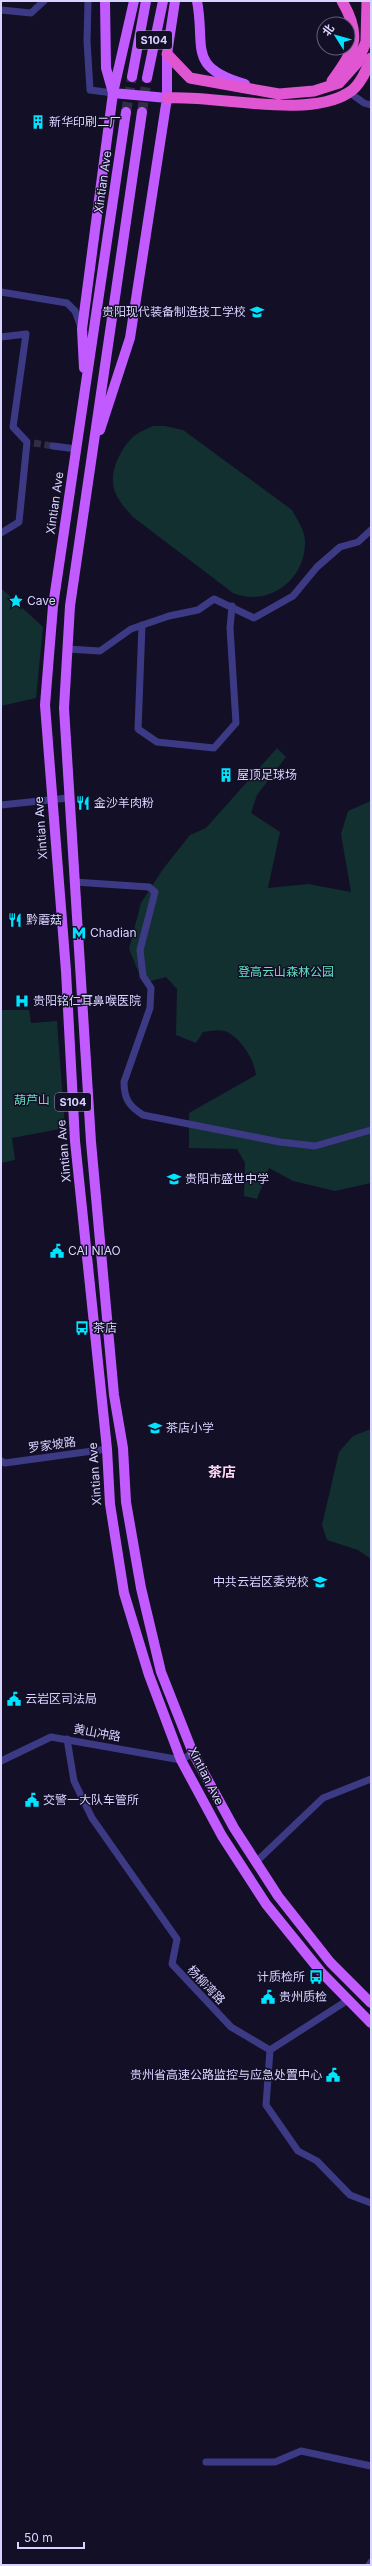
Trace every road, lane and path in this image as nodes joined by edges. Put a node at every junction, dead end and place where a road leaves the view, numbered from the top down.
1 (44, 1) edge
2 (88, 1) edge
3 (105, 1) edge
4 (134, 1) edge
5 (146, 1) edge
6 (163, 1) edge
7 (176, 1) edge
8 (342, 1) edge
9 (366, 1) edge
10 (198, 6) edge
11 (1, 10) edge
12 (167, 54) junction
13 (371, 58) edge
14 (371, 75) edge
15 (132, 77) tunnel mouth
16 (147, 78) tunnel mouth
17 (329, 86) junction
18 (113, 93) junction
19 (350, 93) junction
20 (279, 94) junction
21 (167, 98) junction
22 (371, 105) edge
23 (126, 112) tunnel mouth
24 (142, 112) tunnel mouth
25 (1, 292) edge
26 (82, 329) junction
27 (1, 337) edge
28 (85, 388) junction
29 (26, 442) junction
30 (34, 443) tunnel mouth
31 (53, 446) tunnel mouth
32 (76, 449) junction
33 (91, 459) junction
34 (371, 530) edge
35 (1, 533) edge
36 (232, 606) junction
37 (142, 625) junction
38 (67, 649) junction
39 (68, 798) junction
40 (52, 800) junction
41 (1, 805) edge
42 (74, 882) junction
43 (371, 1130) edge
44 (107, 1449) junction
45 (2, 1461) edge
46 (67, 1739) junction
47 (193, 1753) junction
48 (181, 1760) junction
49 (1, 1761) edge
50 (371, 1779) edge
51 (256, 1862) junction
52 (348, 2000) junction
53 (371, 2003) edge
54 (371, 2024) edge
55 (270, 2050) junction
56 (371, 2203) edge
57 (206, 2462) dead end
58 (371, 2466) edge
59 (371, 2562) edge
60 (369, 2565) edge

1 - 11 street
2 - 18 street
3 - 18 main road
4 - 18 main road
5 - 15 main road, S104
6 - 16 main road, S104
7 - 12 main road
8 - 17 highway
9 - 17 highway
10 - 20 main road
12 - 20 highway
12 - 21 main road
13 - 19 highway
14 - 19 highway
17 - 20 highway
18 - 21 main road
18 - 26 main road
19 - 21 highway
19 - 22 street
21 - 33 main road
23 - 28 main road, Xintian Ave / S104
24 - 33 main road, Xintian Ave / S104
25 - 26 street
26 - 28 main road
27 - 29 street
28 - 32 main road, Xintian Ave / S104
29 - 30 street
29 - 35 street
31 - 32 street
32 - 40 main road, Xintian Ave / S104
33 - 38 main road, Xintian Ave / S104
34 - 36 street
36 - 37 street
36 - 37 street
37 - 38 street
38 - 39 main road, Xintian Ave / S104
39 - 40 street
39 - 42 main road, Xintian Ave / S104
40 - 41 street
40 - 44 main road, Xintian Ave / S104
42 - 43 street
42 - 47 main road, Xintian Ave / S104
44 - 45 street, 罗家坡路
44 - 48 main road, Xintian Ave / S104
46 - 48 street, 黄山冲路
46 - 49 street, 黄山冲路
46 - 55 street, 杨柳湾路
47 - 48 street
47 - 51 main road, Xintian Ave / S104
48 - 52 main road, Xintian Ave / S104
50 - 51 street
51 - 53 main road, Xintian Ave / S104
52 - 54 main road, Xintian Ave / S104
52 - 55 street
55 - 56 street
57 - 58 street
59 - 60 street

